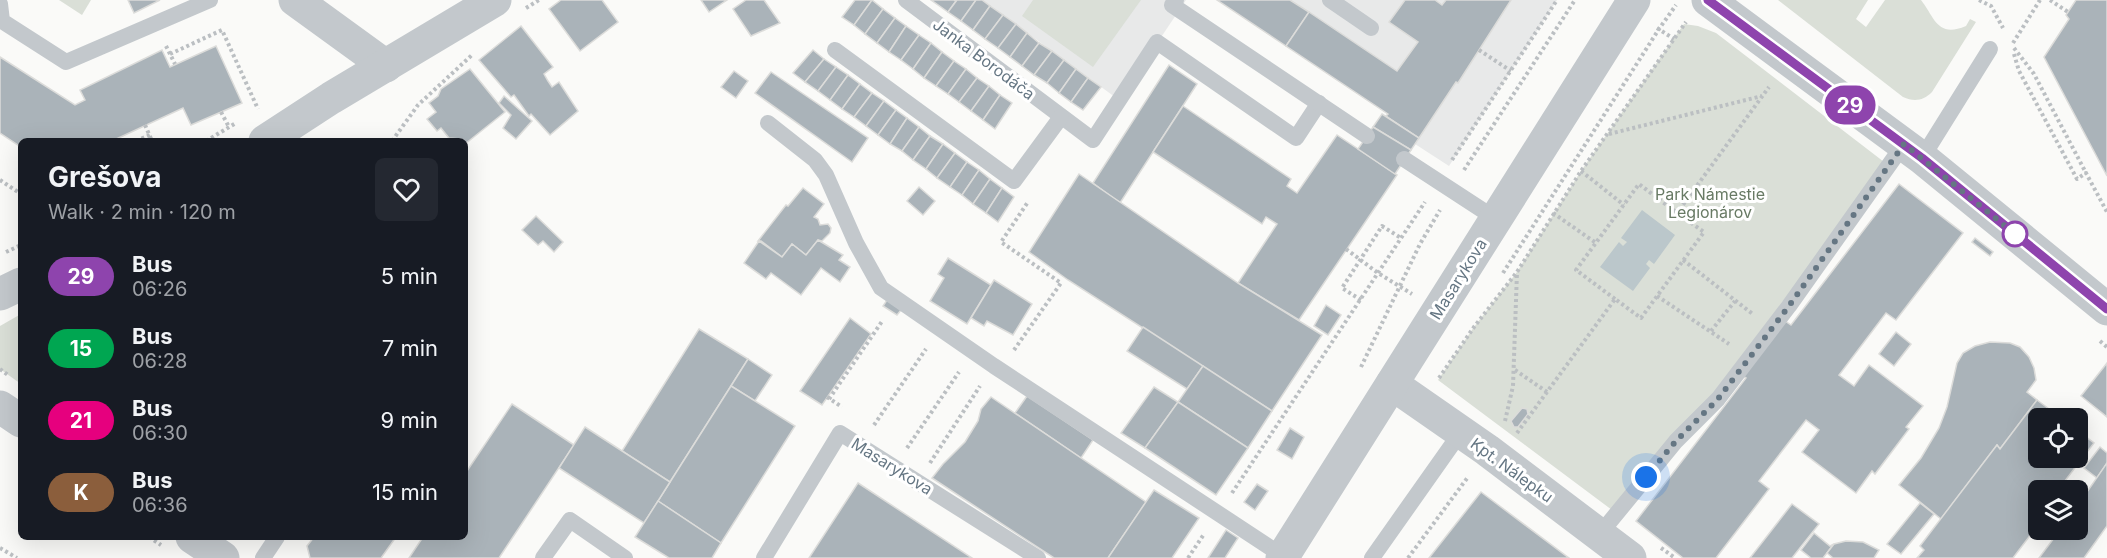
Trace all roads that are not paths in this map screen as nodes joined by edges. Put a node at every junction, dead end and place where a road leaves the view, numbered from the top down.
1 (210, 0) edge
2 (295, 0) edge
3 (906, 0) edge
4 (1176, 0) edge
5 (1330, 0) edge
6 (1634, 0) edge
7 (0, 4) edge
8 (509, 5) edge
9 (1699, 8) edge
10 (1371, 28) dead end
11 (835, 50) dead end
12 (1990, 50) dead end
13 (386, 66) junction
14 (1319, 103) junction
15 (1061, 117) junction
16 (768, 123) dead end
17 (1367, 136) dead end
18 (270, 138) edge
19 (1913, 151) junction
20 (1404, 159) dead end
21 (1496, 219) junction
22 (18, 285) edge
23 (0, 294) edge
24 (2107, 309) edge
25 (1392, 384) junction
26 (0, 407) edge
27 (18, 420) edge
28 (1487, 440) junction
29 (1599, 535) junction
30 (196, 540) edge
31 (275, 540) edge
32 (1283, 557) edge
33 (223, 558) edge
34 (263, 558) edge
35 (543, 558) edge
36 (625, 558) edge
37 (764, 558) edge
38 (1038, 558) edge
39 (1372, 558) edge
40 (1630, 558) edge

1 - 7 lane
2 - 13 street
3 - 15 lane, Janka Borodáča
4 - 14 lane
5 - 10 lane
6 - 21 street, Masarykova
8 - 13 street
9 - 19 street
11 - 15 lane
12 - 19 lane
13 - 18 street
14 - 15 lane, Janka Borodáča
14 - 17 lane
16 - 32 lane
19 - 24 street
19 - 29 lane
20 - 21 lane
21 - 25 street, Masarykova
22 - 23 street
25 - 28 street, Kpt. Nálepku
25 - 32 street, Masarykova
26 - 27 street
28 - 29 street, Kpt. Nálepku
28 - 39 lane
29 - 40 street, Kpt. Nálepku
30 - 33 street
31 - 34 lane
35 - 36 lane
37 - 38 lane, Masarykova

